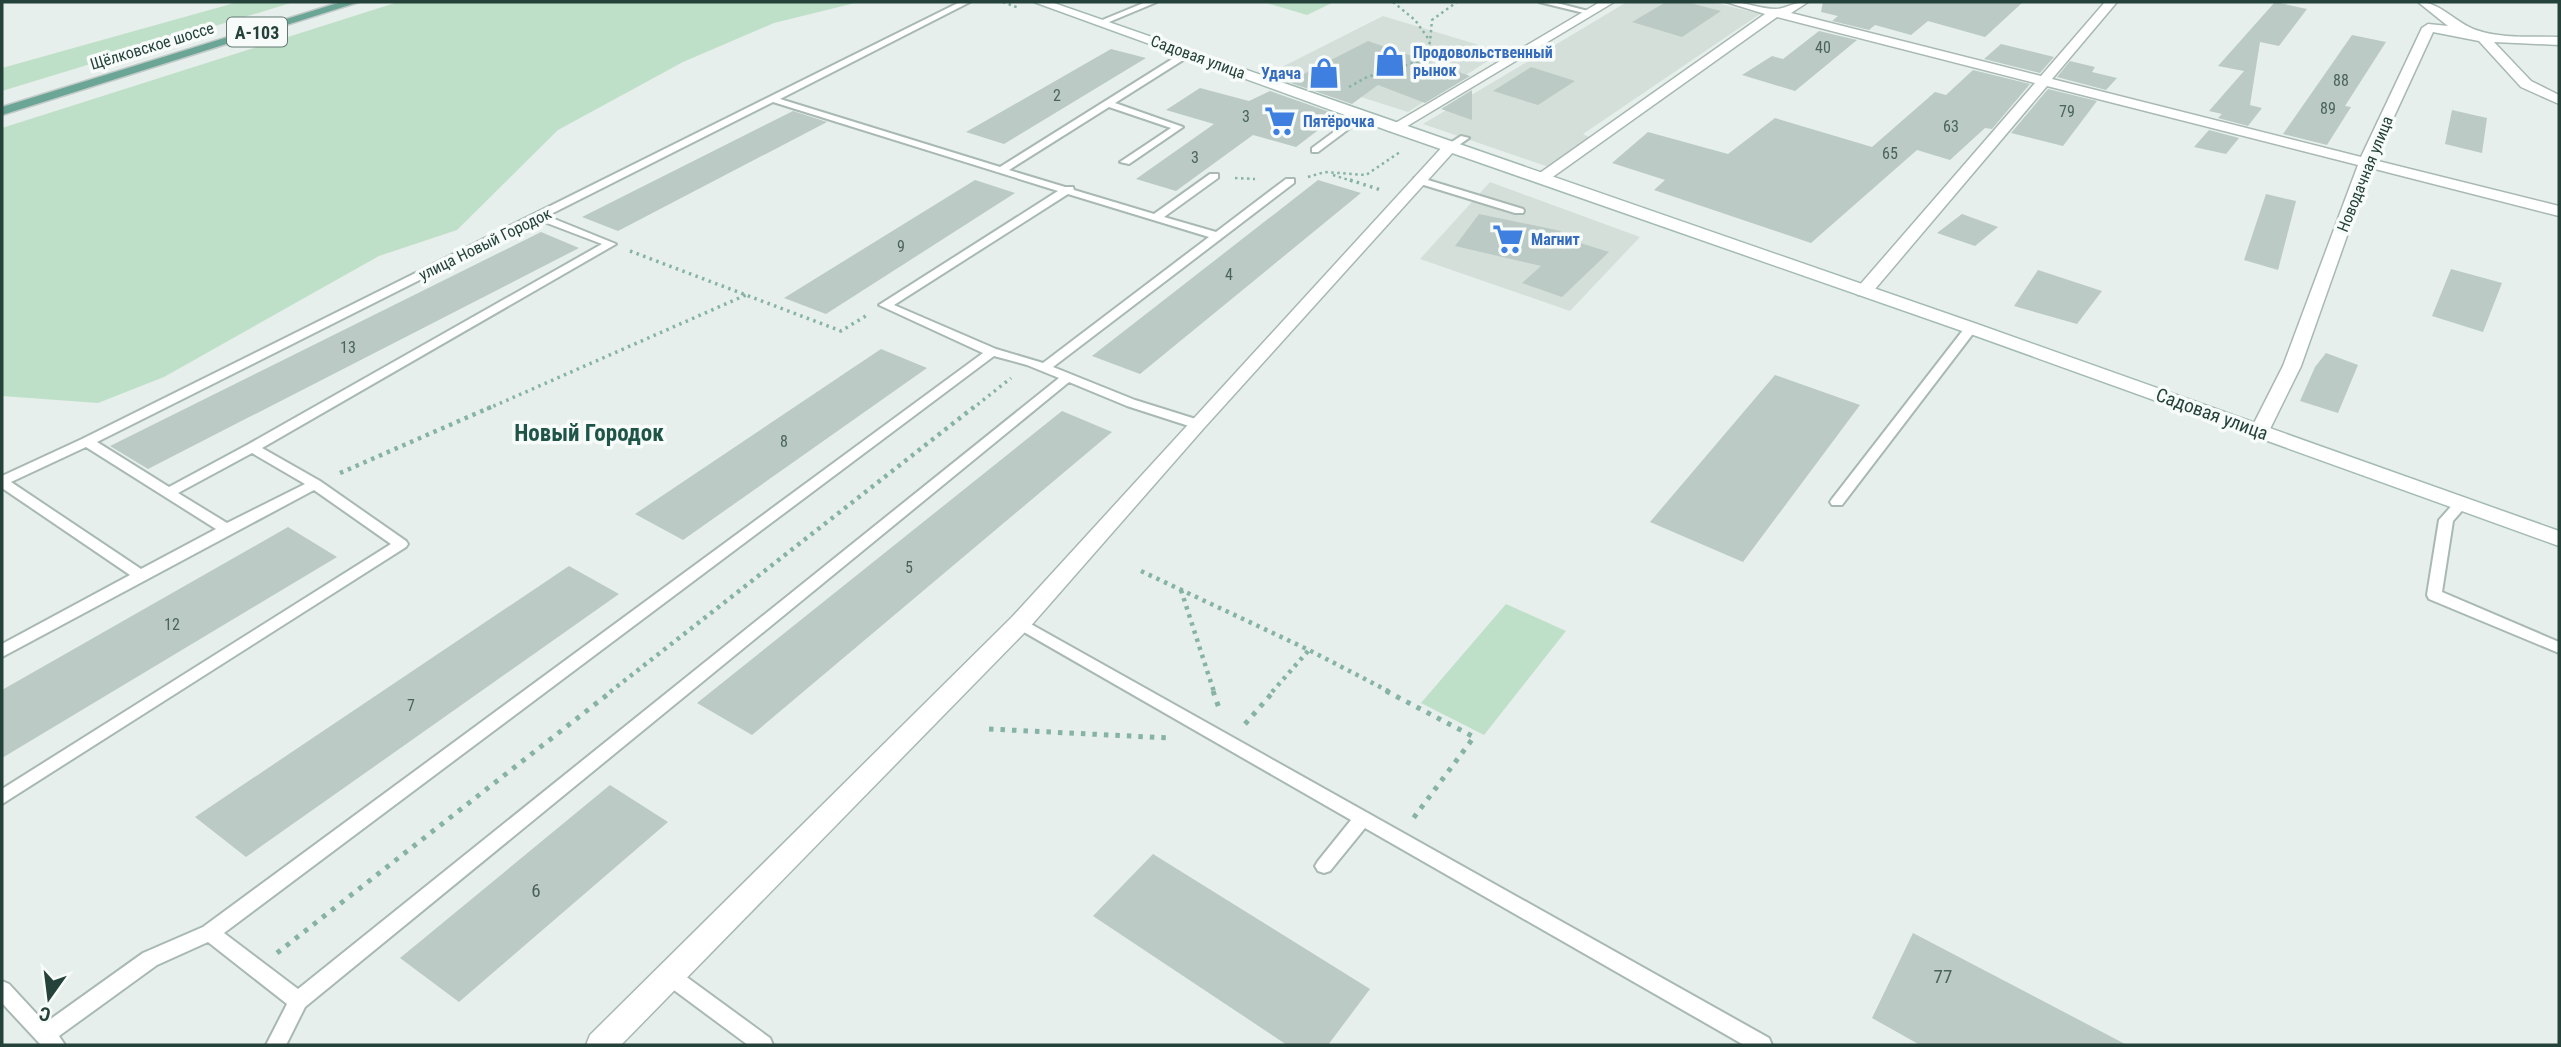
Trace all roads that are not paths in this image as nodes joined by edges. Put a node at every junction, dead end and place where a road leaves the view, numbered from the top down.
1 (353, 2) edge
2 (966, 2) edge
3 (1040, 2) edge
4 (1153, 2) edge
5 (1543, 2) edge
6 (1608, 2) edge
7 (1732, 2) edge
8 (1802, 2) edge
9 (2111, 2) edge
10 (2424, 2) edge
11 (1588, 12) junction
12 (1775, 13) junction
13 (1099, 23) junction
14 (2483, 38) junction
15 (2559, 41) edge
16 (1188, 53) junction
17 (2047, 80) junction
18 (775, 100) junction
19 (2559, 100) edge
20 (1109, 104) junction
21 (2, 111) edge
22 (1360, 116) junction
23 (1394, 128) junction
24 (1457, 142) junction
25 (1315, 150) dead end
26 (1125, 162) dead end
27 (2367, 162) junction
28 (1001, 170) junction
29 (1214, 176) dead end
30 (1542, 178) junction
31 (1418, 180) junction
32 (1290, 181) road end
33 (1069, 189) junction
34 (1519, 211) dead end
35 (2559, 211) edge
36 (540, 217) junction
37 (1157, 217) junction
38 (1216, 236) junction
39 (1864, 291) junction
40 (1971, 328) junction
41 (992, 352) junction
42 (1044, 368) junction
43 (1066, 378) junction
44 (1197, 424) junction
45 (2260, 431) junction
46 (87, 442) junction
47 (252, 448) junction
48 (2, 482) edge
49 (315, 484) junction
50 (169, 492) junction
51 (1837, 502) dead end
52 (2460, 505) junction
53 (227, 529) junction
54 (2559, 539) edge
55 (141, 576) junction
56 (1020, 623) junction
57 (2559, 648) edge
58 (2, 651) edge
59 (2, 797) edge
60 (1363, 818) junction
61 (1324, 866) dead end
62 (210, 933) junction
63 (670, 976) junction
64 (2, 990) edge
65 (298, 1001) junction
66 (50, 1040) edge
67 (276, 1045) edge
68 (601, 1045) edge
69 (764, 1045) edge
70 (1762, 1045) edge

1 - 21 main road, Щёлковское шоссе / А-103
2 - 18 lane, улица Новый Городок
3 - 13 street, Садовая улица
4 - 13 lane
5 - 11 lane
6 - 11 street
7 - 12 street
8 - 12 street
9 - 17 street
10 - 14 street
11 - 23 street
12 - 17 street
12 - 30 street
13 - 16 street, Садовая улица
14 - 15 street
14 - 19 street
14 - 27 street, Новодачная улица
16 - 20 lane
16 - 22 street, Садовая улица
17 - 27 street
17 - 39 street
18 - 28 lane
18 - 36 lane, улица Новый Городок
20 - 26 lane
20 - 28 lane
22 - 23 street, Садовая улица
22 - 25 lane
23 - 24 street, Садовая улица
24 - 30 street, Садовая улица
24 - 31 street
27 - 35 street
27 - 45 street, Новодачная улица
28 - 33 lane
29 - 37 lane
30 - 39 street, Садовая улица
31 - 34 lane
31 - 44 street
32 - 38 lane
33 - 37 lane
33 - 41 lane
36 - 46 lane, улица Новый Городок
36 - 47 lane
37 - 38 lane
38 - 42 lane
39 - 40 street, Садовая улица
40 - 45 street, Садовая улица
40 - 51 lane
41 - 42 lane
41 - 62 lane
42 - 43 lane
43 - 44 lane
43 - 65 lane
44 - 56 street
45 - 52 street, Садовая улица
46 - 48 lane, улица Новый Городок
46 - 50 lane
47 - 49 lane
47 - 50 lane
48 - 55 lane
49 - 53 lane
49 - 59 lane
50 - 53 lane
52 - 54 street, Садовая улица
52 - 57 lane
53 - 55 lane
55 - 58 lane
56 - 60 lane
56 - 63 street
60 - 61 lane
60 - 70 lane
62 - 65 lane
62 - 66 lane
63 - 68 street
63 - 69 lane
64 - 66 lane
65 - 67 lane

